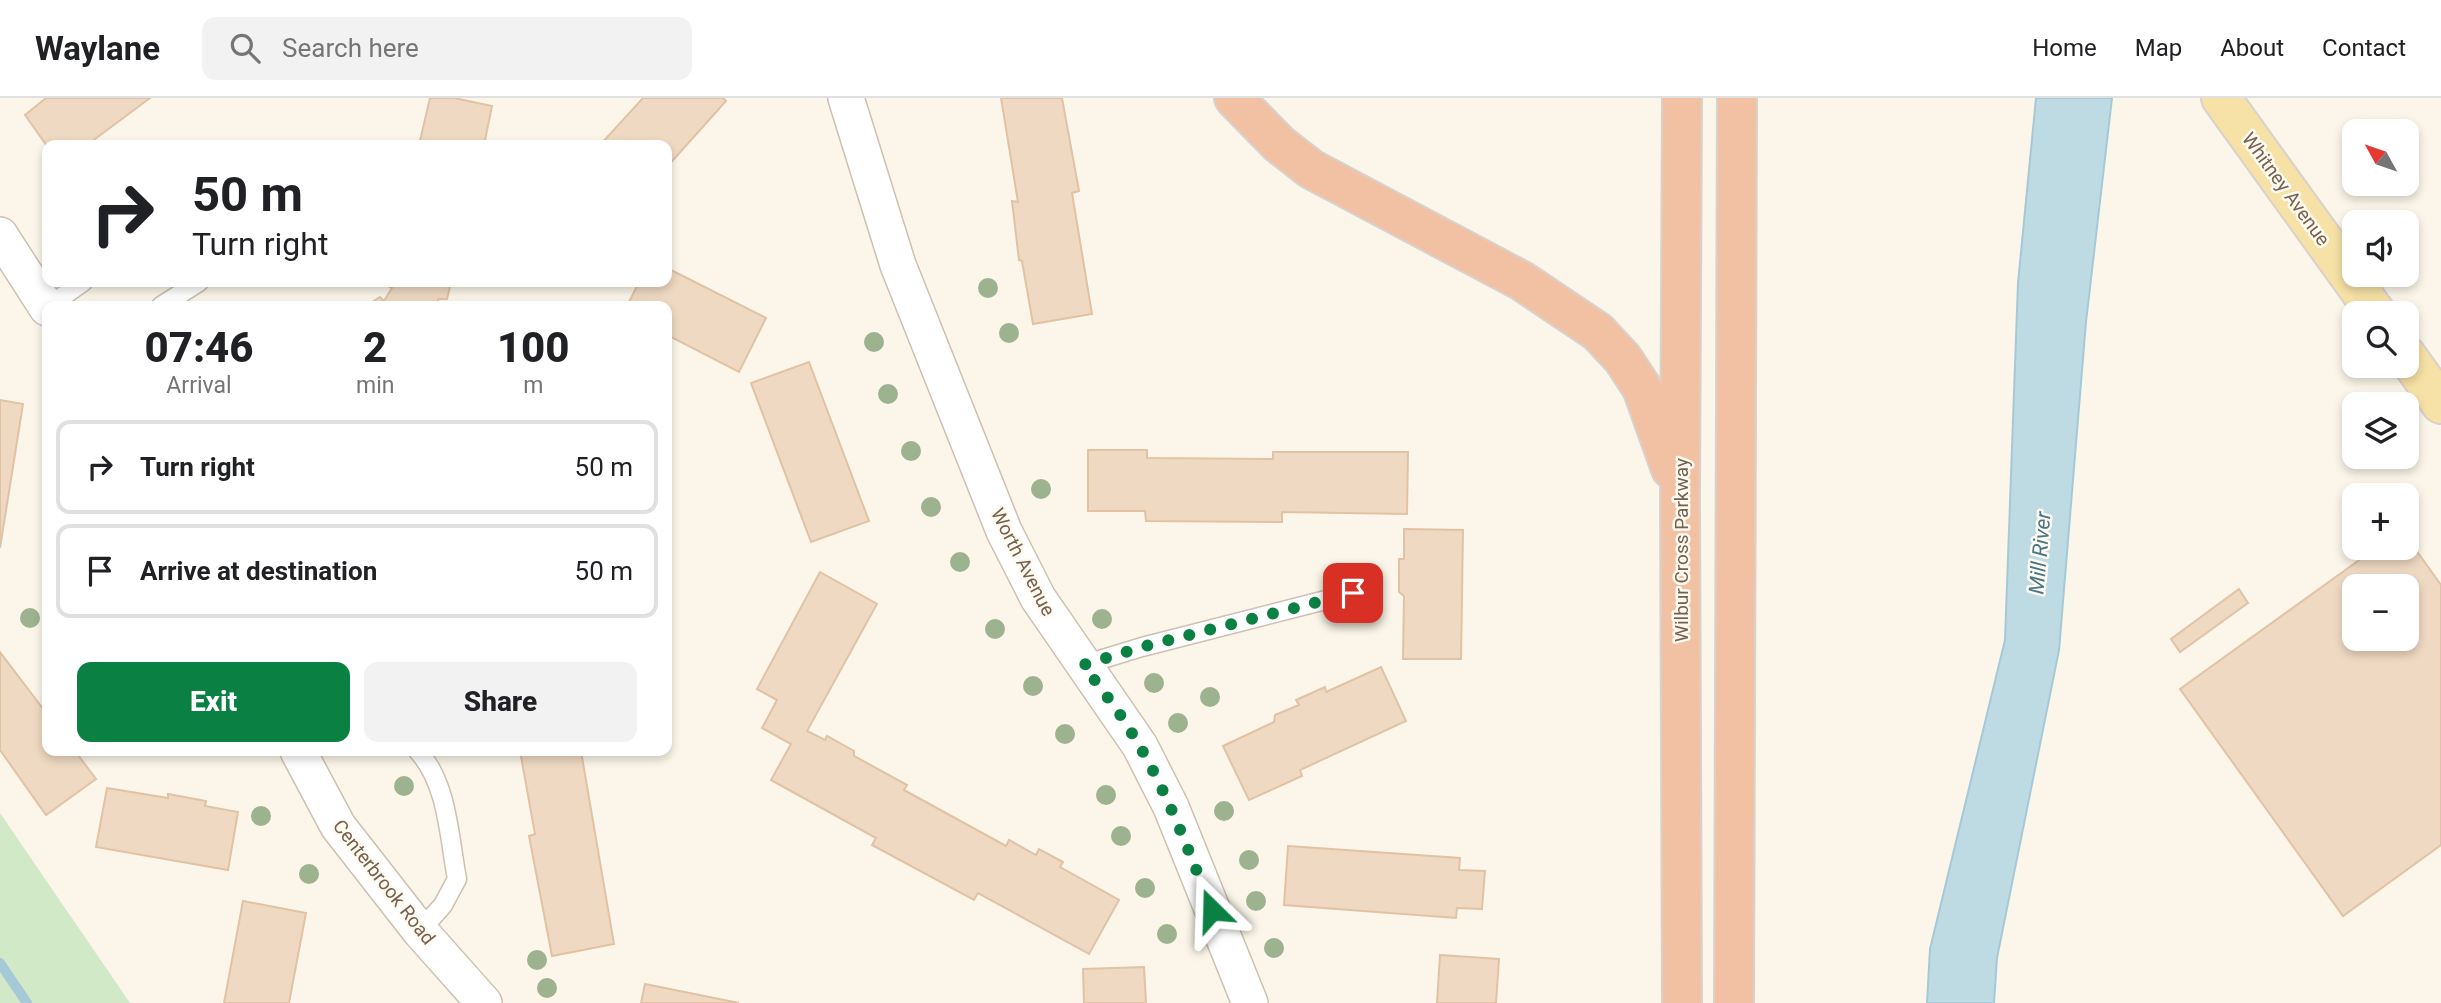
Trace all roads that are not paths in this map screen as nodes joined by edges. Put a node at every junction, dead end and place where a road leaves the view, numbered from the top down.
1 (846, 98) edge
2 (1234, 98) edge
3 (1682, 98) edge
4 (1737, 98) edge
5 (2221, 98) edge
6 (0, 235) edge
7 (76, 287) edge
8 (191, 287) edge
9 (44, 301) edge
10 (56, 301) edge
11 (169, 301) edge
12 (2367, 301) edge
13 (2419, 373) edge
14 (2441, 404) edge
15 (1680, 496) junction
16 (1353, 593) dead end
17 (1083, 665) junction
18 (301, 756) edge
19 (422, 756) edge
20 (420, 931) junction
21 (484, 1003) edge
22 (1250, 1003) edge
23 (1682, 1003) edge
24 (1734, 1003) edge

1 - 17 street, Worth Avenue
2 - 15 highway
3 - 15 highway, Wilbur Cross Parkway
4 - 24 highway
5 - 12 main road, Whitney Avenue
6 - 9 street
7 - 10 lane
8 - 11 lane
13 - 14 main road
15 - 23 highway, Wilbur Cross Parkway
16 - 17 lane
17 - 22 street, Worth Avenue
18 - 20 street, Centerbrook Road
19 - 20 lane
20 - 21 street, Centerbrook Road

